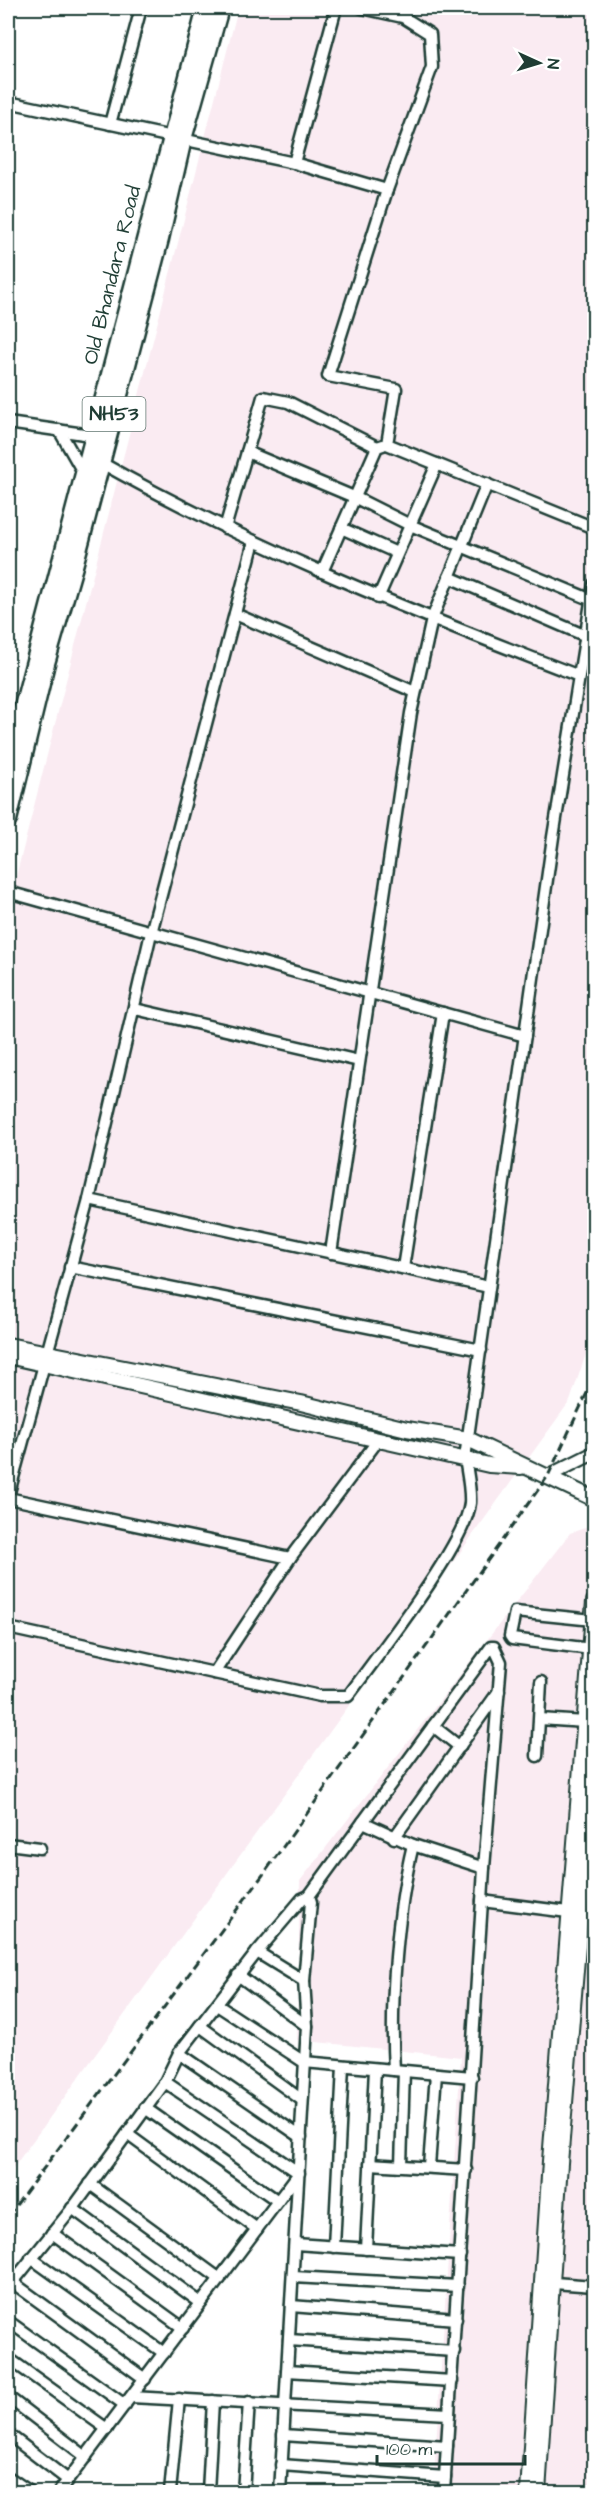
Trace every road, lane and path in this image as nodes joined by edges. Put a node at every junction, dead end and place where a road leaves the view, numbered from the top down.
1 (141, 8) edge
2 (206, 8) edge
3 (220, 8) edge
4 (336, 8) edge
5 (362, 8) edge
6 (8, 103) edge
7 (110, 124) junction
8 (177, 138) junction
9 (294, 163) junction
10 (387, 190) junction
11 (8, 423) edge
12 (59, 430) junction
13 (100, 436) junction
14 (382, 445) junction
15 (247, 452) junction
16 (94, 459) junction
17 (436, 464) junction
18 (83, 472) junction
19 (486, 484) junction
20 (354, 497) junction
21 (410, 525) junction
22 (225, 528) junction
23 (341, 528) junction
24 (594, 528) edge
25 (254, 541) junction
26 (461, 546) junction
27 (397, 553) junction
28 (322, 572) junction
29 (449, 577) junction
30 (594, 584) edge
31 (378, 598) junction
32 (592, 600) junction
33 (235, 614) junction
34 (432, 619) junction
35 (586, 636) junction
36 (579, 676) junction
37 (415, 692) junction
38 (8, 764) edge
39 (8, 820) edge
40 (8, 892) edge
41 (151, 933) junction
42 (369, 993) junction
43 (135, 1009) junction
44 (443, 1013) junction
45 (525, 1036) junction
46 (359, 1060) junction
47 (89, 1200) junction
48 (331, 1253) junction
49 (70, 1267) junction
50 (403, 1268) junction
51 (489, 1287) junction
52 (8, 1345) edge
53 (482, 1350) junction
54 (8, 1356) edge
55 (44, 1357) junction
56 (379, 1439) junction
57 (468, 1439) junction
58 (594, 1453) edge
59 (465, 1458) junction
60 (528, 1467) junction
61 (548, 1476) junction
62 (8, 1497) edge
63 (594, 1499) edge
64 (290, 1558) junction
65 (594, 1601) edge
66 (593, 1620) junction
67 (8, 1628) edge
68 (591, 1649) junction
69 (213, 1673) junction
70 (541, 1682) dead end
71 (499, 1691) junction
72 (540, 1719) junction
73 (585, 1722) junction
74 (433, 1726) junction
75 (460, 1747) junction
76 (594, 1754) edge
77 (537, 1755) dead end
78 (363, 1822) junction
79 (394, 1838) junction
80 (8, 1844) edge
81 (413, 1845) junction
82 (40, 1848) dead end
83 (484, 1868) junction
84 (309, 1896) junction
85 (482, 1901) junction
86 (576, 1913) junction
87 (257, 1952) junction
88 (238, 1975) junction
89 (304, 1981) junction
90 (217, 2005) junction
91 (200, 2026) junction
92 (307, 2026) junction
93 (179, 2053) junction
94 (304, 2062) junction
95 (343, 2066) junction
96 (375, 2069) junction
97 (399, 2071) junction
98 (436, 2074) junction
99 (472, 2077) junction
100 (165, 2082) junction
101 (302, 2100) junction
102 (145, 2108) junction
103 (127, 2134) junction
104 (300, 2137) junction
105 (370, 2164) junction
106 (401, 2165) junction
107 (429, 2166) junction
108 (466, 2170) junction
109 (299, 2173) junction
110 (90, 2184) junction
111 (278, 2201) junction
112 (72, 2208) junction
113 (257, 2229) junction
114 (51, 2233) junction
115 (295, 2244) junction
116 (334, 2247) junction
117 (366, 2249) junction
118 (460, 2255) junction
119 (31, 2258) junction
120 (293, 2277) junction
121 (220, 2279) junction
122 (554, 2283) junction
123 (10, 2285) edge
124 (458, 2286) junction
125 (594, 2286) edge
126 (201, 2303) junction
127 (291, 2306) junction
128 (456, 2319) junction
129 (8, 2321) edge
130 (183, 2328) junction
131 (289, 2340) junction
132 (543, 2350) junction
133 (454, 2351) junction
134 (164, 2353) junction
135 (8, 2358) edge
136 (287, 2371) junction
137 (145, 2379) junction
138 (452, 2381) junction
139 (8, 2397) edge
140 (179, 2399) junction
141 (128, 2401) junction
142 (213, 2401) junction
143 (249, 2402) junction
144 (285, 2404) junction
145 (449, 2414) junction
146 (107, 2429) junction
147 (8, 2434) edge
148 (283, 2435) junction
149 (447, 2446) junction
150 (86, 2457) junction
151 (281, 2465) junction
152 (8, 2477) edge
153 (445, 2477) junction
154 (68, 2480) junction
155 (30, 2493) edge
156 (59, 2493) edge
157 (170, 2493) edge
158 (208, 2493) edge
159 (243, 2493) edge
160 (280, 2493) edge
161 (444, 2493) edge
162 (528, 2493) edge
163 (538, 2493) edge

1 - 7 street
2 - 8 highway, Old Bhandara Road / NH53
3 - 8 highway, NH53
4 - 9 street
5 - 10 street
6 - 7 street
7 - 8 street
8 - 9 street
8 - 13 highway, Old Bhandara Road / NH53
9 - 10 street
10 - 14 street
11 - 12 street
12 - 13 street
12 - 18 street
13 - 16 highway, Old Bhandara Road / NH53
14 - 15 street
14 - 17 street
14 - 20 street
15 - 20 street
15 - 22 street
16 - 18 highway, Old Bhandara Road / NH53
16 - 22 street
16 - 39 highway, NH53
17 - 19 street
17 - 21 street
18 - 38 highway, Old Bhandara Road / NH53
19 - 24 street
19 - 26 street
20 - 21 street
20 - 23 street
21 - 26 street
21 - 27 street
22 - 25 street
23 - 27 street
23 - 28 street
25 - 28 street
25 - 33 street
26 - 29 street
26 - 32 street
27 - 31 street
28 - 31 street
29 - 34 street
29 - 35 street
30 - 32 street
31 - 34 street
32 - 35 street
33 - 37 street
33 - 41 street
34 - 36 street
34 - 37 street
35 - 36 street
36 - 45 street
37 - 42 street
40 - 41 street
41 - 42 street
41 - 43 street
42 - 44 street
42 - 46 street
43 - 46 street
43 - 47 street
44 - 45 street
44 - 50 street
45 - 51 street
46 - 48 street
47 - 48 street
47 - 49 street
48 - 50 street
49 - 53 street
49 - 55 street
50 - 51 street
51 - 53 street
52 - 55 main road
53 - 57 street
54 - 55 main road
55 - 56 main road
55 - 57 main road
55 - 62 street
56 - 59 main road
56 - 64 street
57 - 59 street
57 - 60 main road
58 - 61 street
59 - 60 main road
59 - 69 street
60 - 61 main road
61 - 63 main road
62 - 64 street
64 - 69 street
65 - 66 main road
66 - 68 main road
66 - 68 street
67 - 69 street
68 - 73 main road
70 - 72 street
71 - 74 street
71 - 75 street
71 - 83 street
72 - 73 street
72 - 77 street
73 - 86 main road
74 - 75 street
74 - 78 street
75 - 79 street
76 - 86 main road
78 - 79 street
78 - 84 street
79 - 81 street
80 - 82 street
81 - 83 street
81 - 97 street
83 - 85 street
84 - 87 street
84 - 89 street
85 - 86 street
85 - 99 street
86 - 122 main road
86 - 132 main road
87 - 88 street
87 - 89 street
88 - 90 street
88 - 92 street
89 - 92 street
90 - 91 street
90 - 94 street
91 - 93 street
91 - 101 street
92 - 94 street
93 - 100 street
93 - 104 street
94 - 95 street
94 - 101 street
95 - 96 street
95 - 116 street
96 - 97 street
96 - 105 street
97 - 98 street
97 - 106 street
98 - 99 street
98 - 107 street
99 - 108 street
100 - 102 street
100 - 109 street
101 - 104 street
102 - 103 street
102 - 111 street
103 - 110 street
103 - 113 street
104 - 109 street
105 - 106 street
105 - 117 street
106 - 107 street
107 - 108 street
108 - 118 street
109 - 111 street
109 - 115 street
110 - 112 street
110 - 121 street
111 - 113 street
112 - 114 street
112 - 126 street
113 - 121 street
114 - 119 street
114 - 130 street
115 - 116 street
115 - 120 street
116 - 117 street
117 - 118 street
118 - 124 street
119 - 123 street
119 - 134 street
120 - 124 street
120 - 127 street
121 - 126 street
122 - 125 street
122 - 132 main road
123 - 137 street
124 - 128 street
126 - 130 street
127 - 128 street
127 - 131 street
128 - 133 street
129 - 141 street
130 - 134 street
131 - 133 street
131 - 136 street
132 - 162 main road
132 - 163 main road
133 - 138 street
134 - 137 street
135 - 146 street
136 - 138 street
136 - 144 street
137 - 141 street
138 - 145 street
139 - 150 street
140 - 141 street
140 - 142 street
140 - 157 street
141 - 146 street
142 - 143 street
142 - 158 street
143 - 144 street
143 - 159 street
144 - 145 street
144 - 148 street
145 - 149 street
146 - 150 street
147 - 154 street
148 - 149 street
148 - 151 street
149 - 153 street
150 - 154 street
151 - 153 street
151 - 160 street
152 - 155 street
153 - 161 street
154 - 156 street

